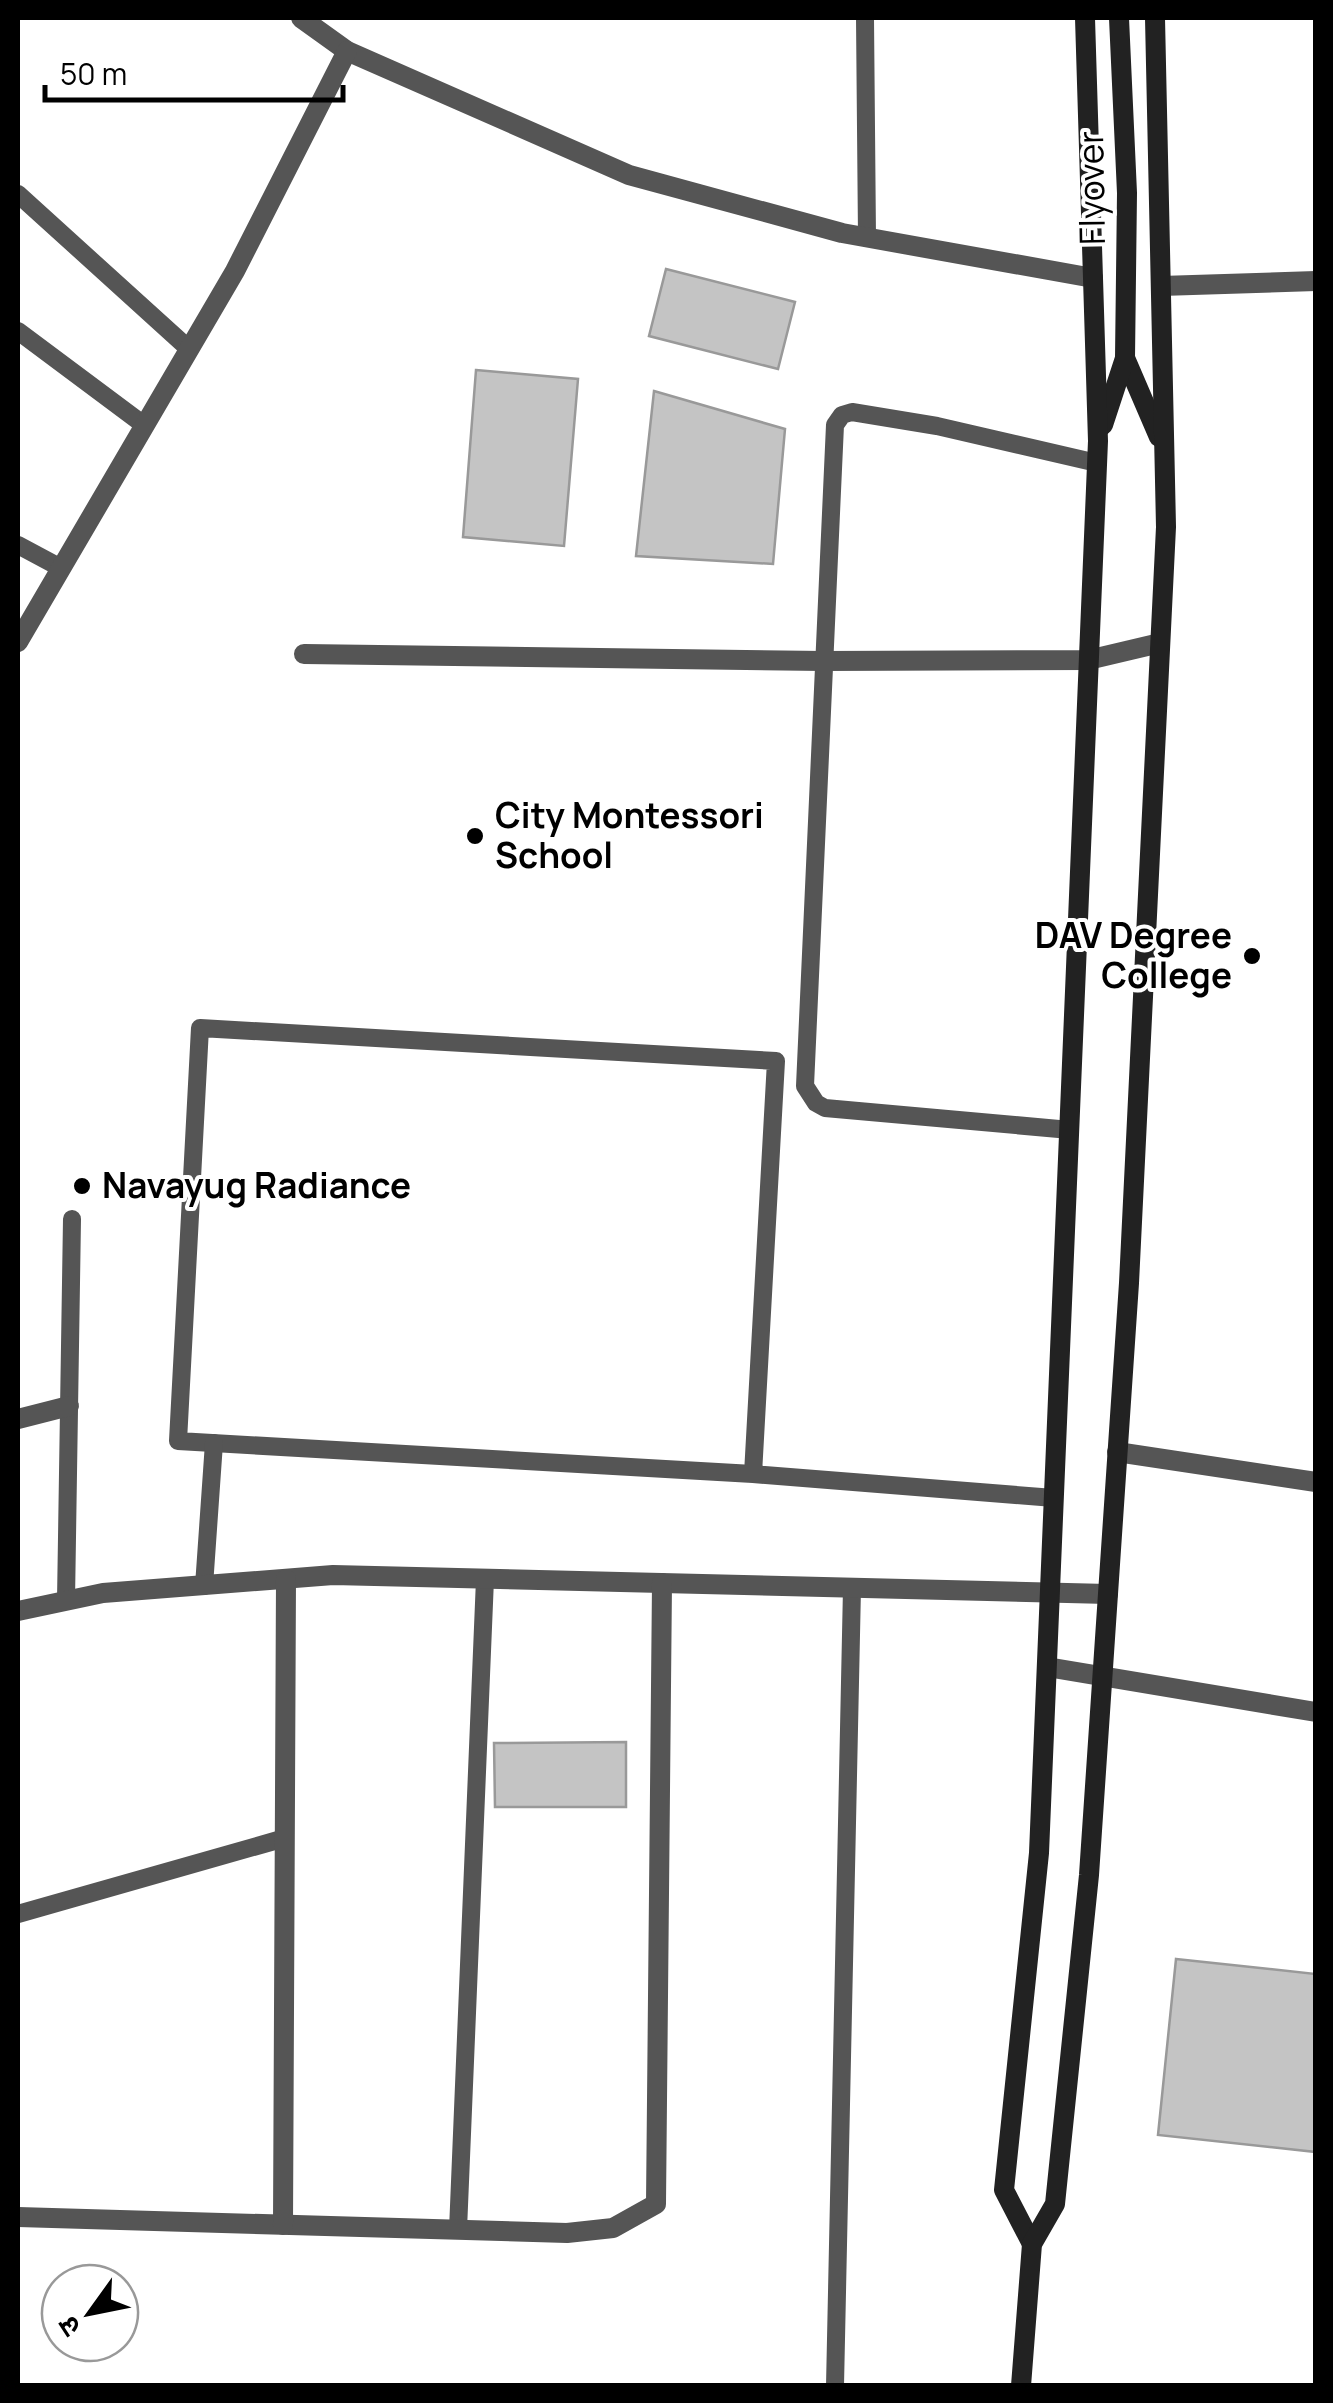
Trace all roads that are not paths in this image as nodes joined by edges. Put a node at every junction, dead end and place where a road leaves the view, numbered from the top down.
1 (301, 18) edge
2 (865, 18) edge
3 (1085, 18) edge
4 (1119, 18) edge
5 (1154, 18) edge
6 (346, 52) junction
7 (18, 194) edge
8 (867, 238) junction
9 (1094, 278) junction
10 (1316, 281) edge
11 (1160, 286) junction
12 (18, 330) edge
13 (189, 350) junction
14 (1125, 358) junction
15 (144, 425) junction
16 (1098, 441) junction
17 (1164, 448) junction
18 (1097, 462) junction
19 (18, 545) edge
20 (60, 568) junction
21 (18, 642) edge
22 (1160, 643) junction
23 (304, 654) dead end
24 (1088, 660) junction
25 (823, 661) junction
26 (1070, 1130) junction
27 (72, 1220) dead end
28 (69, 1406) junction
29 (18, 1419) edge
30 (214, 1442) junction
31 (1117, 1452) junction
32 (753, 1474) junction
33 (1316, 1482) edge
34 (1054, 1498) junction
35 (286, 1579) junction
36 (485, 1579) junction
37 (662, 1583) junction
38 (204, 1586) junction
39 (852, 1588) junction
40 (1050, 1593) junction
41 (1108, 1594) junction
42 (66, 1601) junction
43 (18, 1612) edge
44 (1047, 1667) junction
45 (1102, 1676) junction
46 (1316, 1712) edge
47 (284, 1838) junction
48 (18, 1914) edge
49 (18, 2216) edge
50 (283, 2225) junction
51 (458, 2230) junction
52 (1032, 2244) junction
53 (835, 2386) edge
54 (1022, 2386) edge

1 - 6 street
2 - 8 lane
3 - 9 main road
4 - 14 main road, Flyover
5 - 11 main road
6 - 8 street
6 - 13 street
7 - 13 lane
8 - 9 street
9 - 16 main road
10 - 11 street
11 - 17 main road
12 - 15 lane
13 - 15 street
14 - 16 main road, Flyover
14 - 17 main road, Flyover
15 - 20 street
16 - 18 main road
17 - 22 main road
18 - 24 main road
18 - 25 lane
19 - 20 lane
20 - 21 street
22 - 24 street
22 - 31 main road
23 - 25 street
24 - 25 street
24 - 26 main road
25 - 26 lane
26 - 34 main road
27 - 28 lane
28 - 29 street
28 - 42 lane
30 - 32 lane
30 - 32 lane
30 - 38 lane
31 - 33 street
31 - 41 main road
32 - 34 lane
34 - 40 main road
35 - 36 street
35 - 38 street
35 - 47 street
36 - 37 street
36 - 51 lane
37 - 39 street
37 - 51 street
38 - 42 street
39 - 40 street
39 - 53 lane
40 - 41 street
40 - 44 main road
41 - 45 main road
42 - 43 street
44 - 45 street
44 - 52 main road
45 - 46 street
45 - 52 main road
47 - 48 lane
47 - 50 street
49 - 50 street
50 - 51 street
52 - 54 main road

